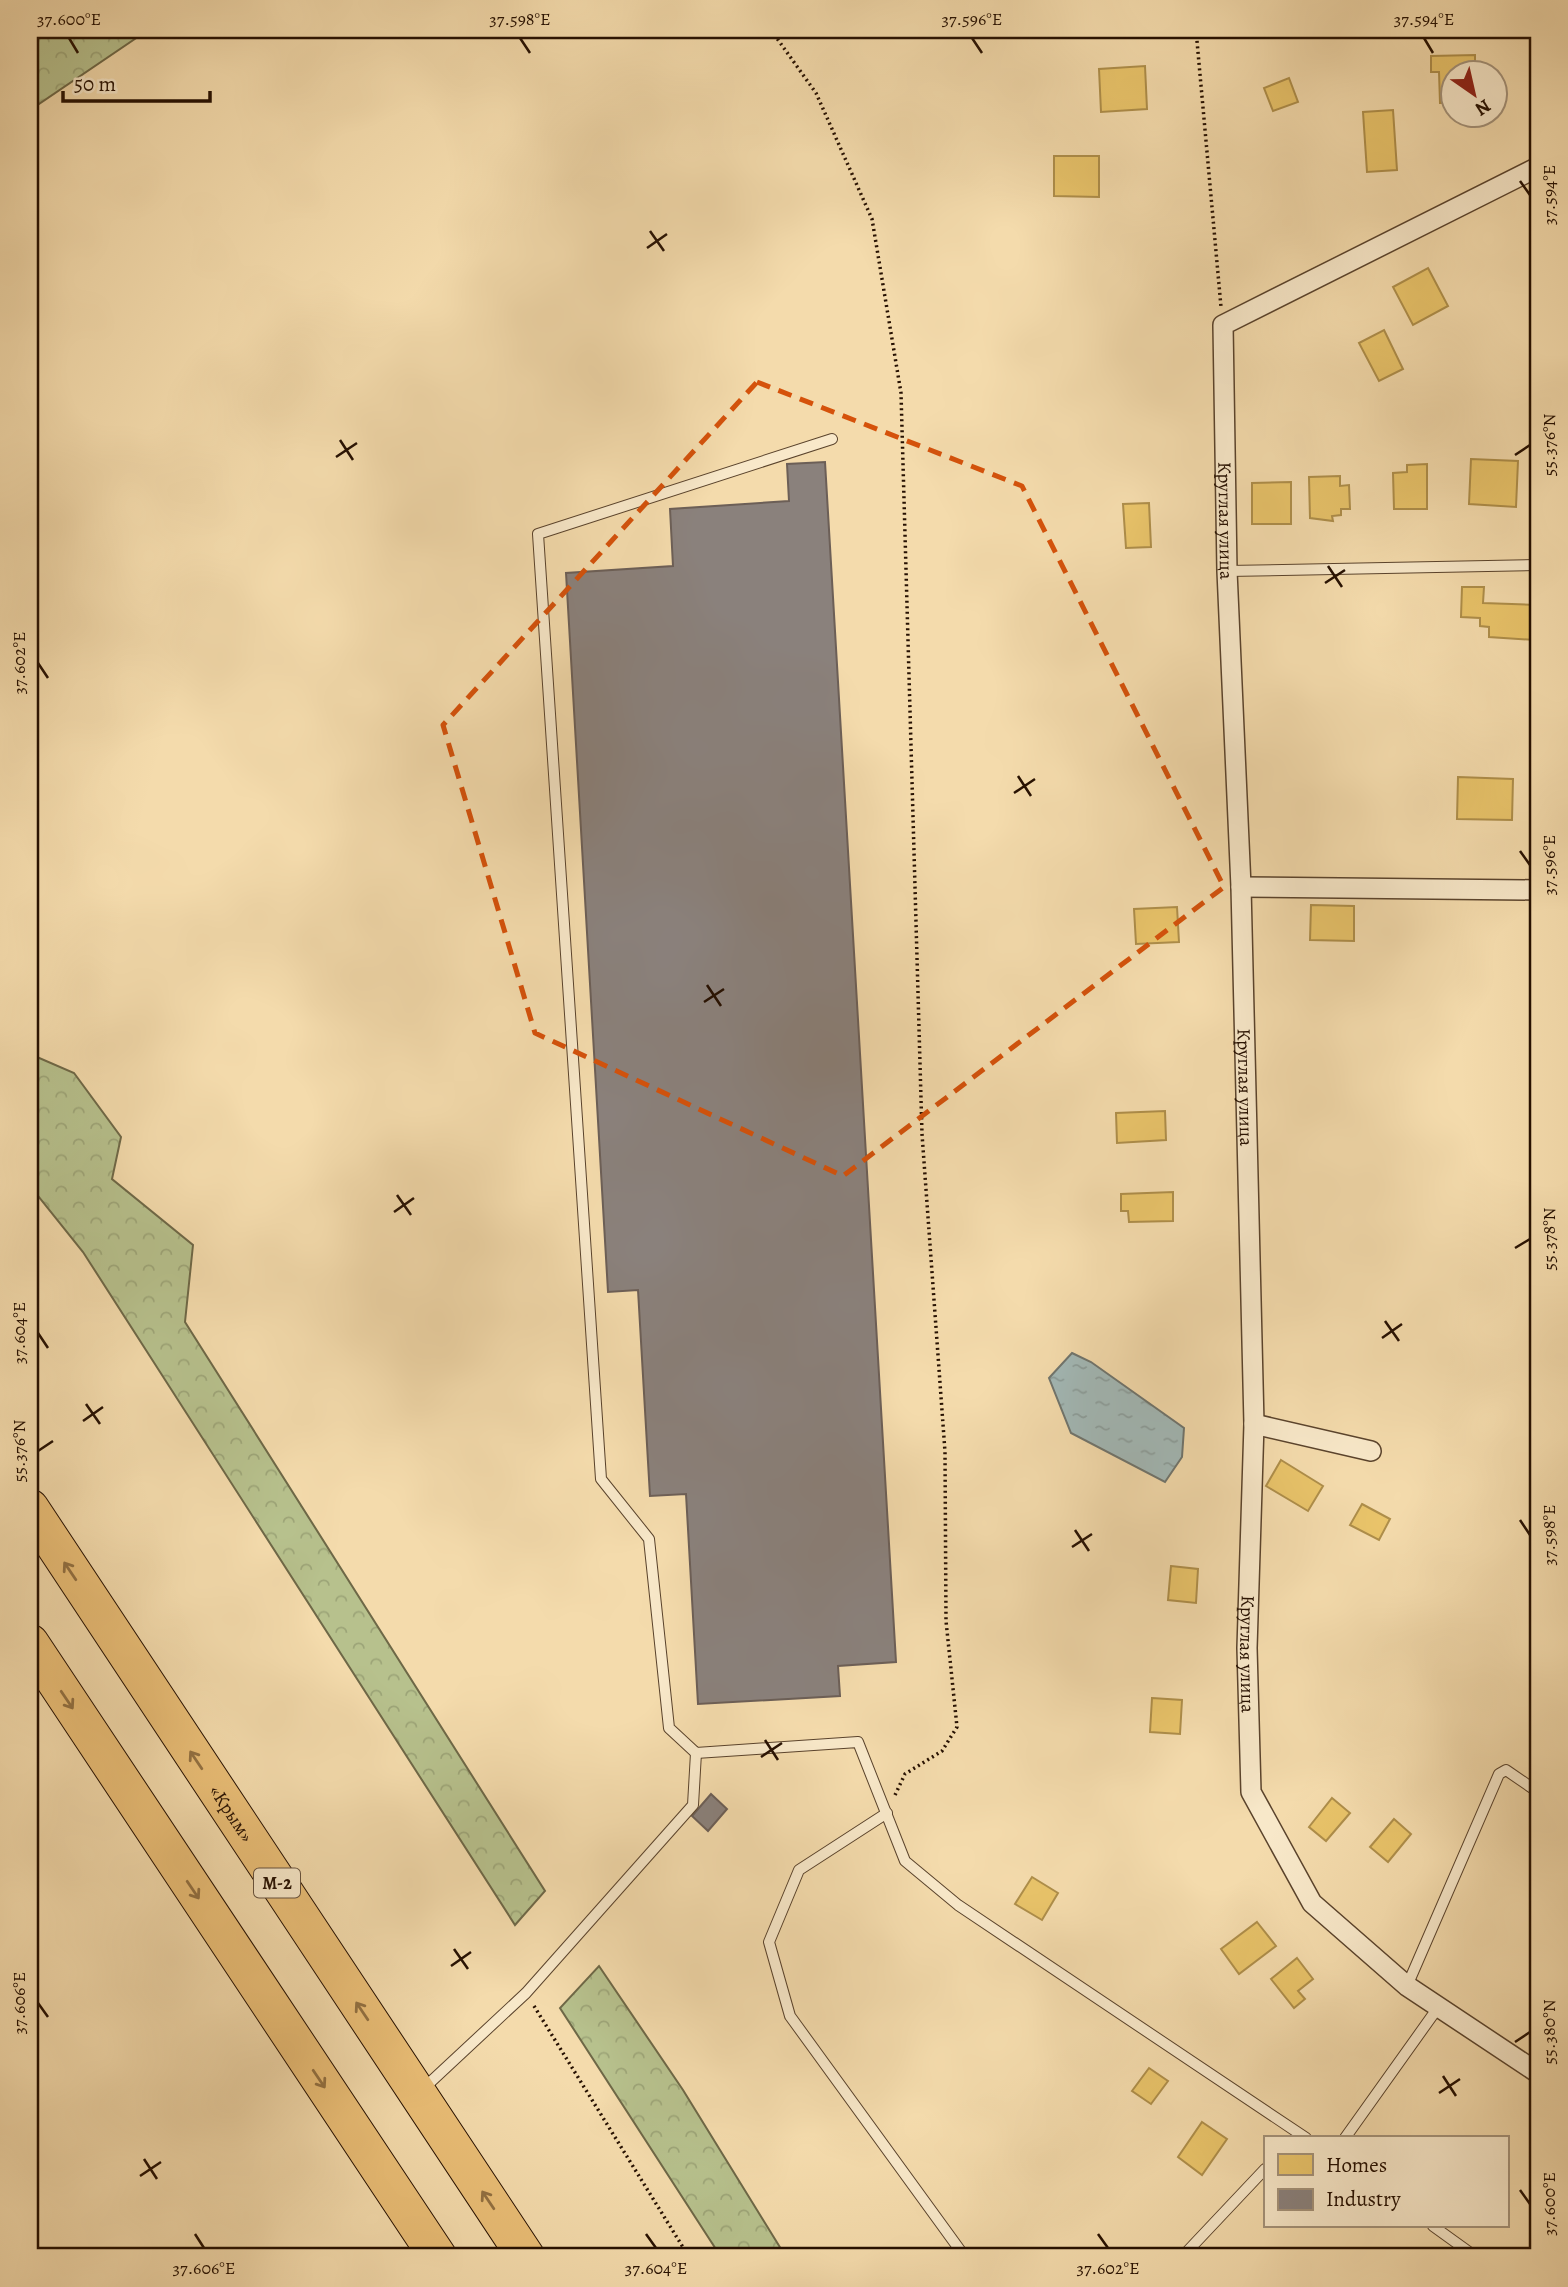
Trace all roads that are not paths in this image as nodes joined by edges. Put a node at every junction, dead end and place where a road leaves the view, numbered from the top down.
1 (1538, 167) edge
2 (832, 439) dead end
3 (1538, 565) edge
4 (1227, 571) junction
5 (1241, 887) junction
6 (1538, 890) edge
7 (1254, 1424) junction
8 (1371, 1451) dead end
9 (30, 1508) edge
10 (30, 1643) edge
11 (696, 1753) junction
12 (1538, 1792) edge
13 (887, 1813) junction
14 (1406, 1986) junction
15 (1437, 2009) junction
16 (1538, 2073) edge
17 (418, 2094) junction
18 (1298, 2136) edge
19 (1347, 2136) edge
20 (1264, 2170) edge
21 (1436, 2228) edge
22 (438, 2257) edge
23 (526, 2257) edge
24 (965, 2257) edge
25 (1182, 2257) edge
26 (1476, 2257) edge

1 - 4 street, Круглая улица
2 - 11 lane
3 - 4 lane
4 - 5 street, Круглая улица
5 - 6 street
5 - 7 street, Круглая улица
7 - 8 street
7 - 14 street, Круглая улица
17 -> 9 highway, «Крым» / М-2
10 -> 22 highway
11 - 13 lane
11 - 17 lane
12 - 14 lane
13 - 18 lane
13 - 24 lane
14 - 15 street, Круглая улица
15 - 16 street, Круглая улица
15 - 19 lane
23 -> 17 highway, «Крым» / М-2
20 - 25 lane
21 - 26 lane

